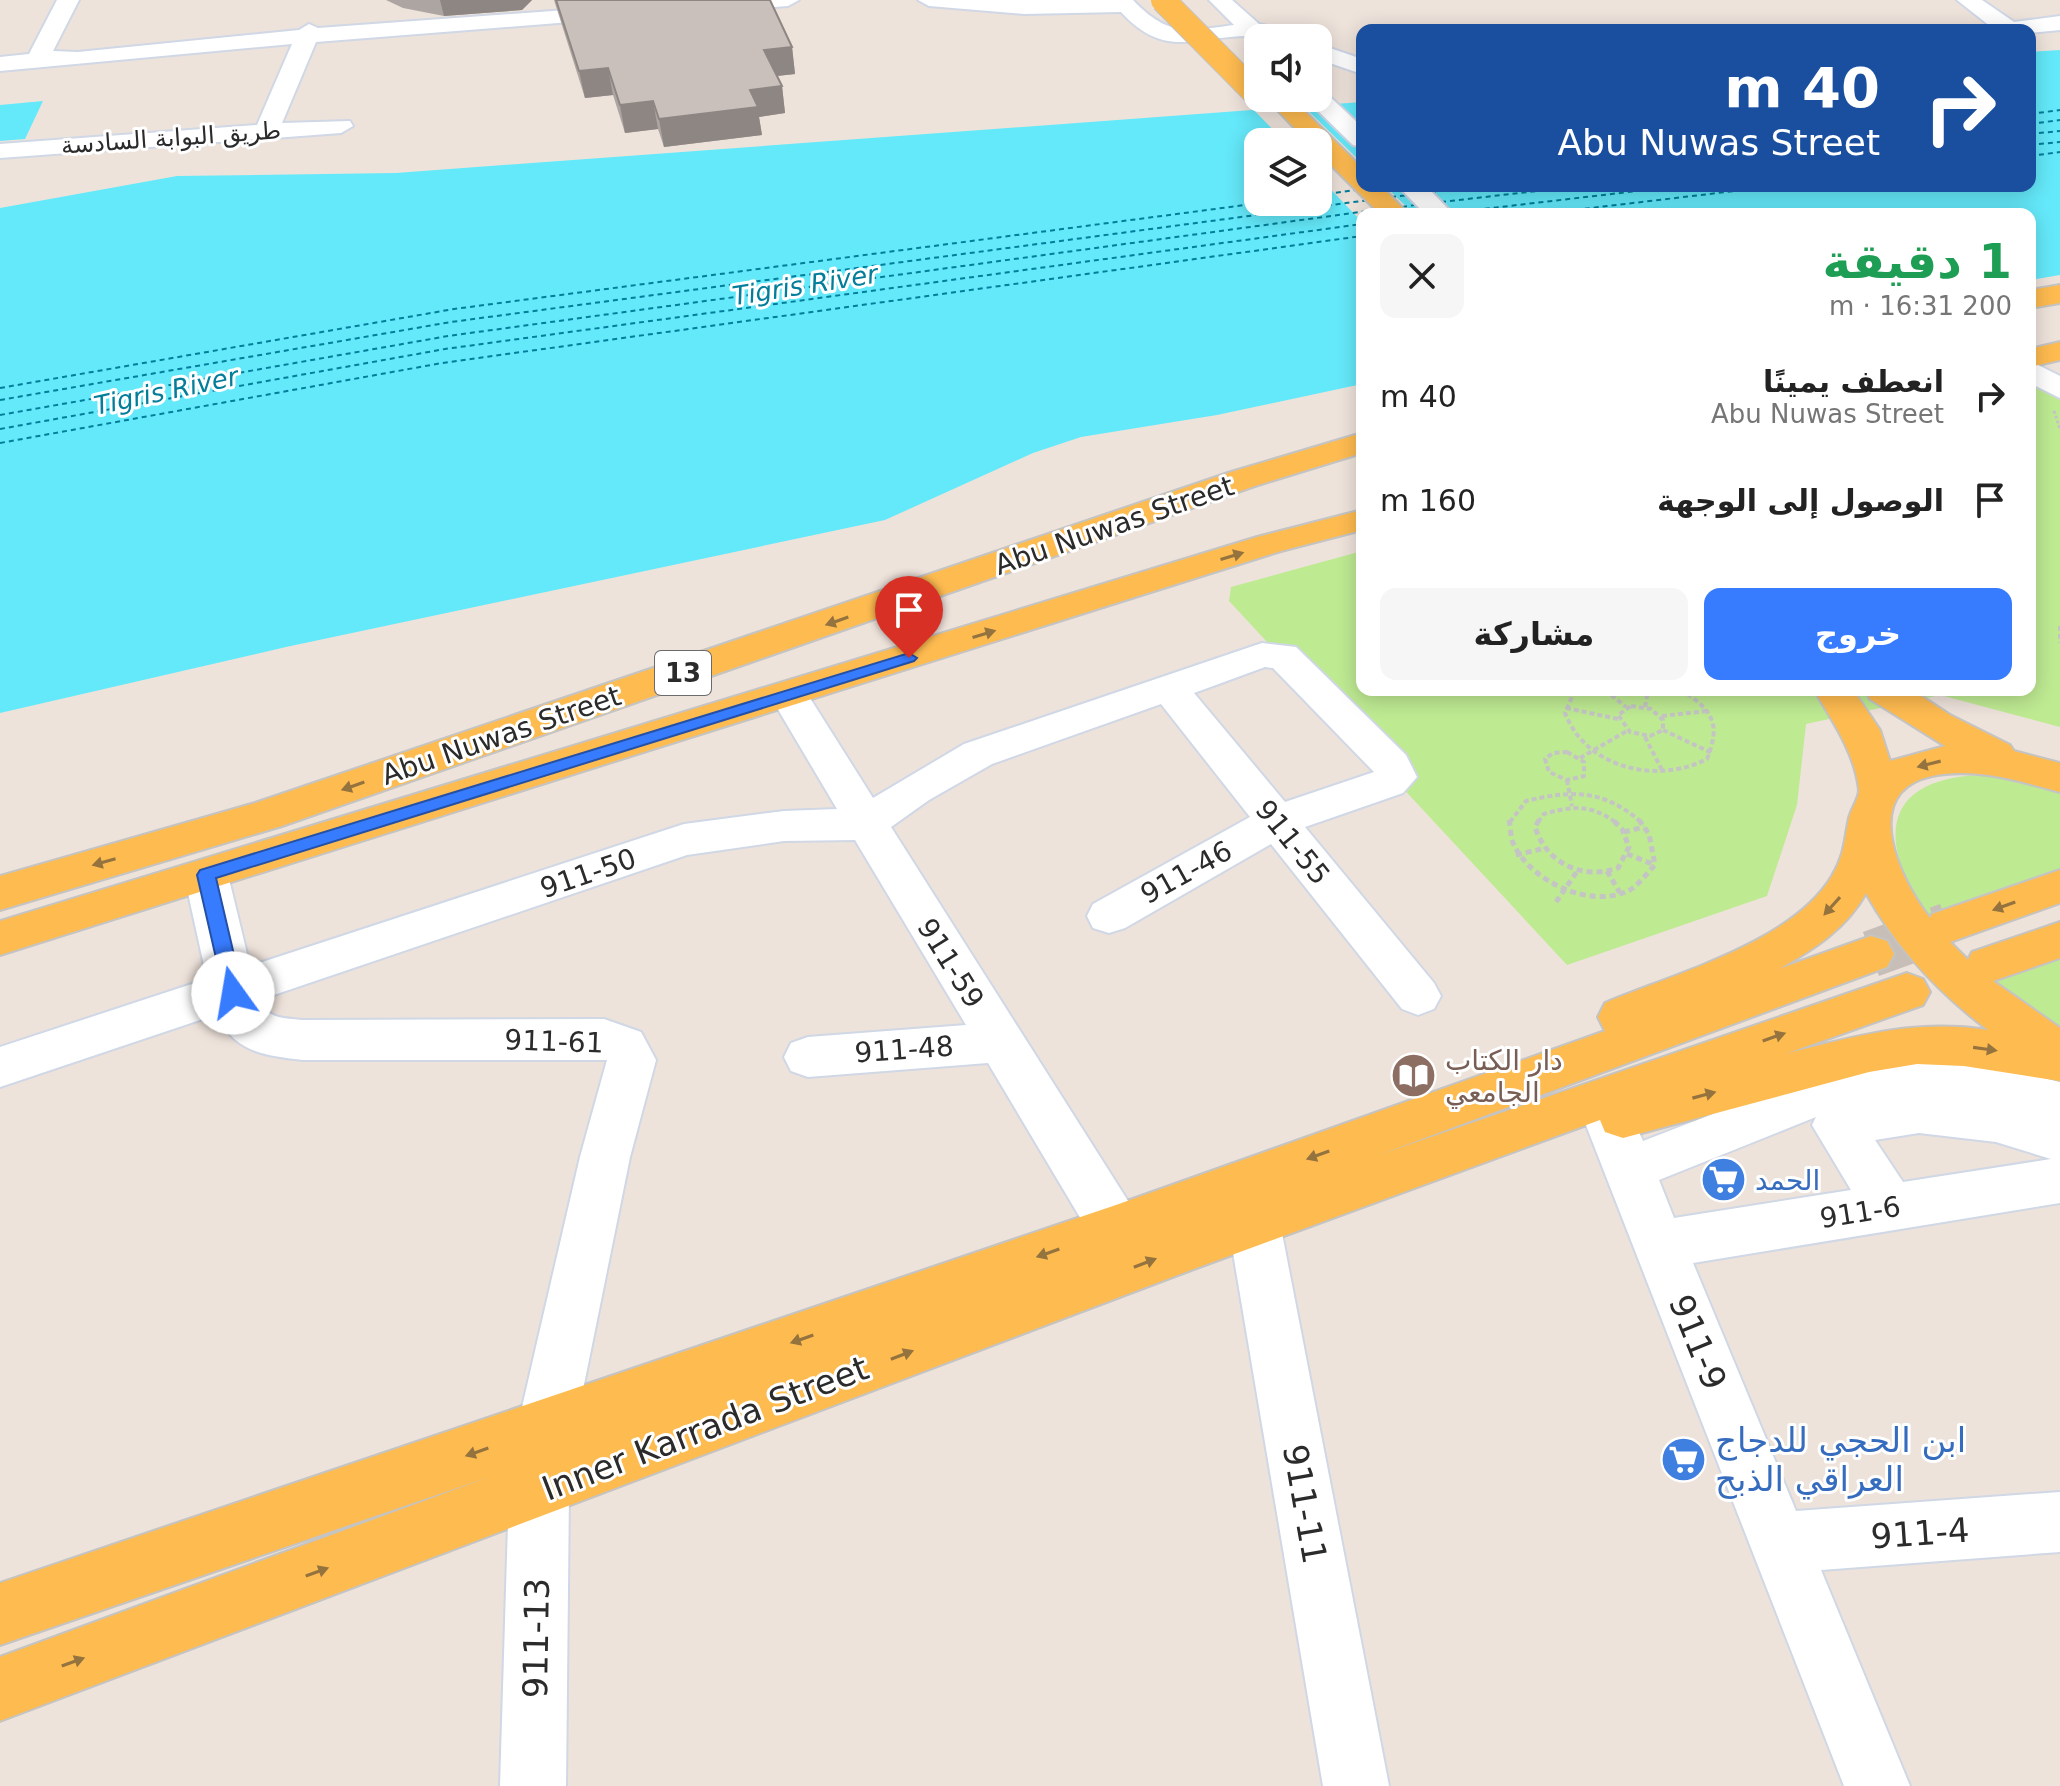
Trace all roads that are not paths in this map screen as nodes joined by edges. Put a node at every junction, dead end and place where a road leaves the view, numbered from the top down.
1 (68, 0) edge
2 (788, 0) edge
3 (929, 0) edge
4 (1163, 0) edge
5 (1180, 0) edge
6 (1220, 0) edge
7 (1968, 0) edge
8 (1124, 3) edge
9 (693, 7) edge
10 (646, 11) edge
11 (2060, 23) edge
12 (2000, 24) edge
13 (1244, 26) edge
14 (2036, 26) edge
15 (308, 33) junction
16 (1244, 34) edge
17 (1332, 56) edge
18 (38, 59) junction
19 (0, 64) edge
20 (1244, 64) edge
21 (1356, 65) edge
22 (1244, 82) edge
23 (1332, 111) edge
24 (1274, 112) edge
25 (1292, 112) edge
26 (341, 126) dead end
27 (1289, 128) edge
28 (267, 131) junction
29 (1356, 134) edge
30 (0, 151) edge
31 (1332, 171) edge
32 (1356, 176) edge
33 (1372, 192) edge
34 (1417, 192) edge
35 (1368, 208) edge
36 (1389, 208) edge
37 (1434, 208) edge
38 (2060, 294) edge
39 (2036, 298) edge
40 (2060, 351) edge
41 (2036, 357) edge
42 (2036, 374) edge
43 (2060, 389) edge
44 (1356, 447) edge
45 (1356, 522) edge
46 (1169, 688) junction
47 (789, 696) junction
48 (1837, 696) edge
49 (1893, 696) edge
50 (2018, 766) junction
51 (2060, 778) edge
52 (1880, 792) junction
53 (1277, 821) junction
54 (866, 824) junction
55 (1869, 839) junction
56 (206, 875) junction
57 (2060, 886) edge
58 (0, 893) edge
59 (1109, 916) dead end
60 (1948, 926) tunnel mouth
61 (0, 938) edge
62 (2060, 940) edge
63 (1871, 954) tunnel mouth
64 (1988, 965) dead end
65 (1907, 992) dead end
66 (233, 993) junction
67 (1418, 996) dead end
68 (1000, 1042) junction
69 (2060, 1052) edge
70 (808, 1057) dead end
71 (2060, 1061) edge
72 (0, 1067) edge
73 (2060, 1103) edge
74 (2060, 1140) edge
75 (1619, 1144) junction
76 (1401, 1147) junction
77 (2060, 1180) edge
78 (1890, 1207) junction
79 (1254, 1223) junction
80 (1116, 1229) junction
81 (1659, 1244) junction
82 (546, 1429) junction
83 (539, 1491) junction
84 (2060, 1522) edge
85 (1779, 1543) junction
86 (0, 1614) edge
87 (0, 1689) edge
88 (533, 1786) edge
89 (1356, 1786) edge
90 (1877, 1786) edge

1 - 18 street
2 - 9 street
3 - 8 street
4 - 22 main road, bridge
5 - 20 main road
6 - 13 street
7 - 12 street
8 - 16 street
10 - 15 street
11 - 14 street
15 - 18 street
15 - 28 street
17 - 21 street
18 - 19 street
23 - 29 street
24 - 27 main road
25 - 32 main road
26 - 28 street, طريق البوابة السادسة
28 - 30 street, طريق البوابة السادسة
31 - 35 main road
33 - 36 main road
34 - 37 street
38 - 39 main road
40 - 41 main road
42 - 43 street
44 -> 58 main road, Abu Nuwas Street / 13
47 -> 45 main road, Abu Nuwas Street / 13
46 - 53 street, 911-55
46 - 53 street, 911-46
46 - 54 street
47 - 54 street, 911-59
47 - 56 main road, Abu Nuwas Street / 13
48 - 52 main road
49 - 50 main road
50 - 51 main road
50 -> 52 main road
52 - 55 main road
53 - 59 street, 911-46
53 - 67 street, 911-55
54 - 66 street, 911-50
54 - 68 street, 911-59
55 - 69 main road
55 -> 76 main road
56 - 61 main road, Abu Nuwas Street / 13
56 - 66 street, 911-61
57 -> 60 main road
62 - 64 main road
63 - 76 main road
76 -> 65 main road
66 - 72 street, 911-50
66 - 82 street, 911-61
68 - 70 street, 911-48
68 - 80 street, 911-59
75 -> 71 main road
73 - 75 street
74 - 78 street
75 - 76 main road
75 - 81 street, 911-9
76 - 79 main road, Inner Karrada Street
76 -> 80 main road, Inner Karrada Street
77 - 78 street, 911-6
78 - 81 street, 911-6
83 -> 79 main road, Inner Karrada Street
79 - 89 street, 911-11
80 -> 82 main road, Inner Karrada Street
81 - 85 street, 911-9
82 -> 86 main road, Inner Karrada Street
87 -> 83 main road, Inner Karrada Street
83 - 88 street, 911-13
84 - 85 street, 911-4
85 - 90 street, 911-9

